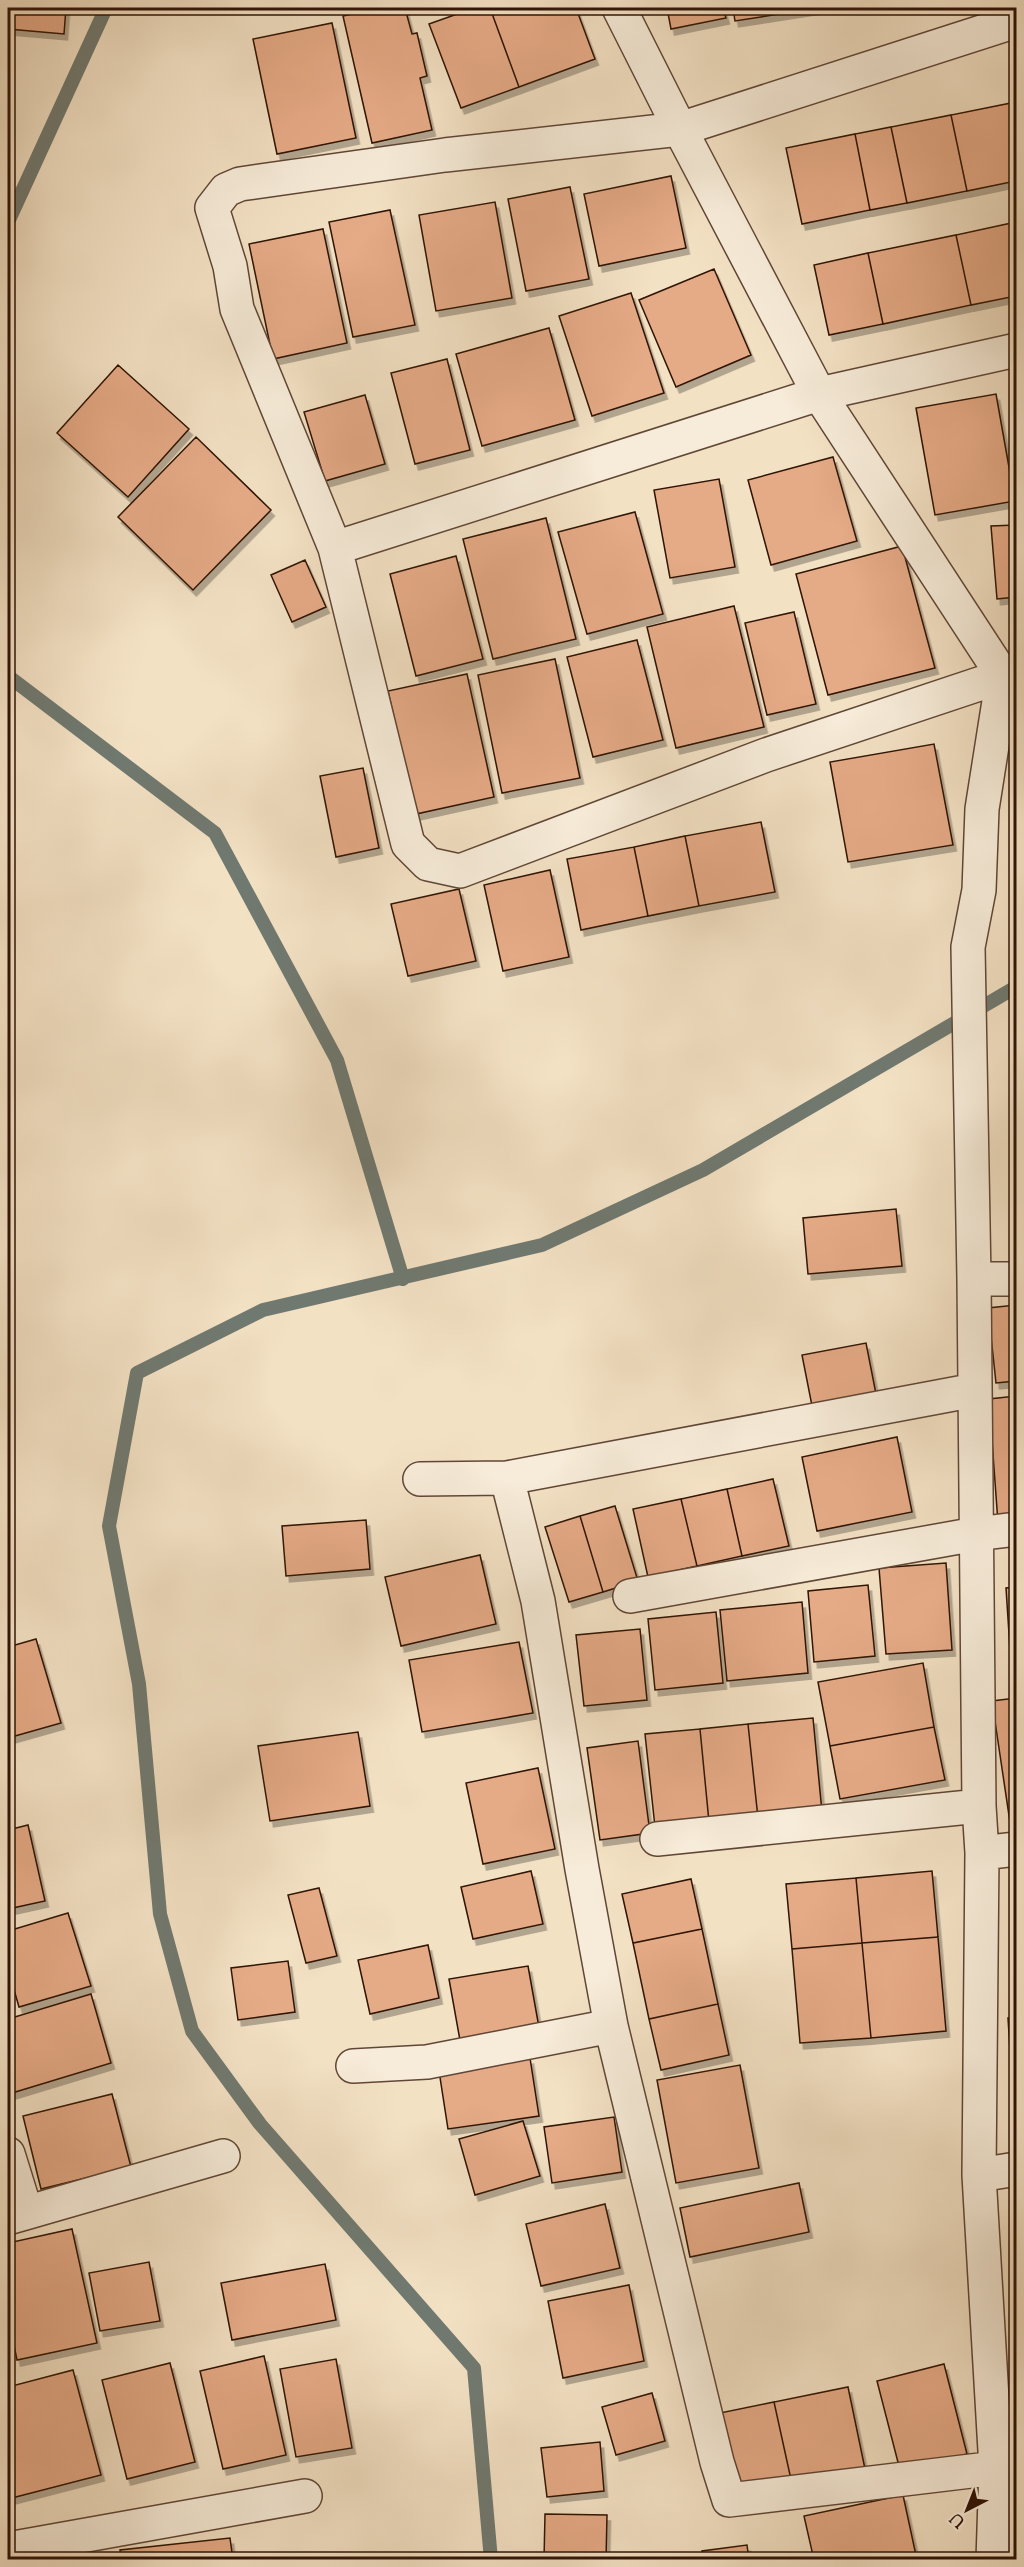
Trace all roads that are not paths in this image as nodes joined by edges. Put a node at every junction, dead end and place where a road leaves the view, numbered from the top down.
1 (619, 8) edge
2 (1017, 21) edge
3 (680, 129) junction
4 (1017, 350) edge
5 (819, 394) junction
6 (335, 548) junction
7 (1010, 674) edge
8 (974, 1279) junction
9 (1017, 1279) edge
10 (975, 1390) junction
11 (507, 1478) junction
12 (420, 1479) dead end
13 (1017, 1529) edge
14 (976, 1534) junction
15 (630, 1596) dead end
16 (979, 1806) junction
17 (657, 1839) dead end
18 (1017, 1849) edge
19 (982, 1853) junction
20 (611, 2026) junction
21 (353, 2066) dead end
22 (8, 2154) edge
23 (223, 2156) dead end
24 (1017, 2169) edge
25 (980, 2175) junction
26 (17, 2215) edge
27 (996, 2468) junction
28 (305, 2496) dead end
29 (8, 2549) edge
30 (1001, 2551) edge

1 - 3 street
2 - 3 street
3 - 5 street
3 - 6 street
4 - 5 street
5 - 6 street
5 - 7 street
6 - 7 street
7 - 8 street
8 - 9 street
8 - 10 street
10 - 11 street
10 - 14 street
11 - 12 street
11 - 20 street
13 - 14 street
14 - 15 street
14 - 16 street
16 - 17 street
16 - 19 street
18 - 19 street
19 - 25 street
20 - 21 street
20 - 27 street
22 - 26 street
23 - 26 street
24 - 25 street
25 - 27 street
27 - 30 street
28 - 29 street

